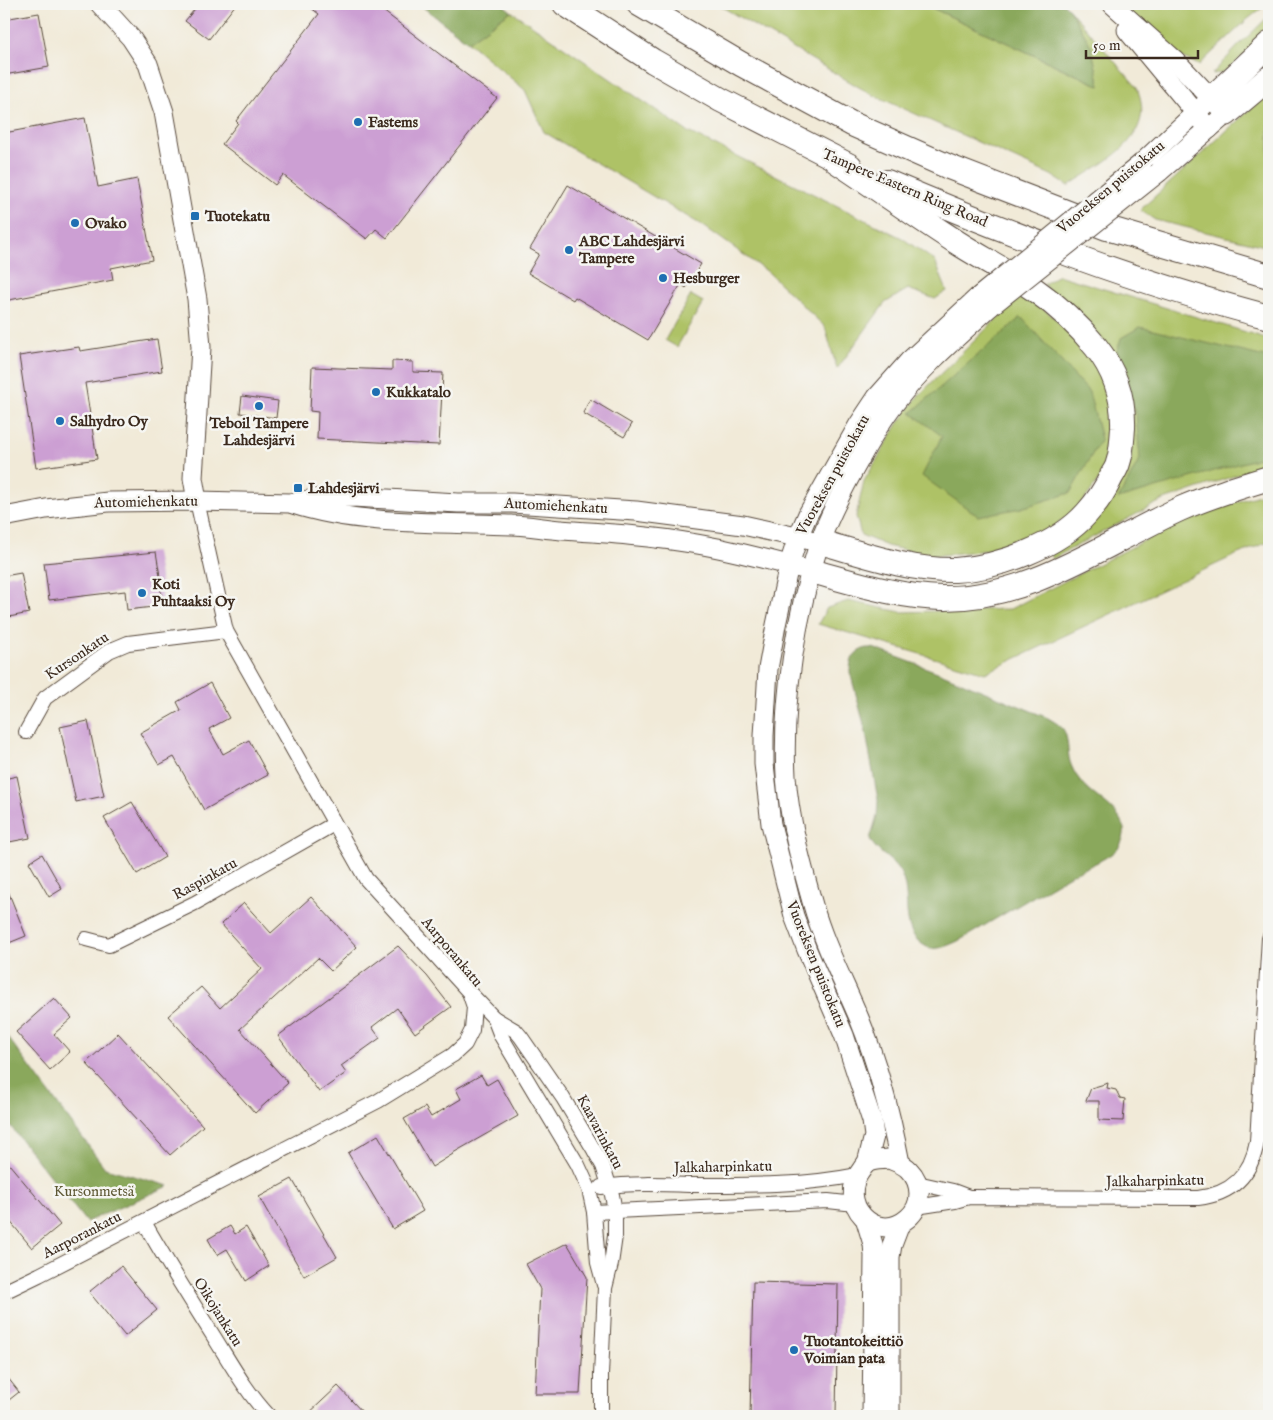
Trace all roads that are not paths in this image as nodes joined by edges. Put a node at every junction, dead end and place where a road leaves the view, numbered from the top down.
1 (100, 4) edge
2 (565, 4) edge
3 (639, 4) edge
4 (1104, 4) edge
5 (1112, 4) edge
6 (1269, 44) edge
7 (1269, 78) edge
8 (1211, 108) junction
9 (836, 161) junction
10 (1169, 248) junction
11 (1269, 261) edge
12 (1269, 276) edge
13 (984, 302) junction
14 (1269, 317) edge
15 (1269, 478) edge
16 (197, 501) junction
17 (290, 503) junction
18 (4, 517) edge
19 (809, 539) junction
20 (800, 568) junction
21 (226, 632) junction
22 (26, 732) dead end
23 (334, 824) junction
24 (1269, 938) edge
25 (86, 939) dead end
26 (469, 992) junction
27 (494, 1018) junction
28 (900, 1163) junction
29 (862, 1169) junction
30 (917, 1183) junction
31 (610, 1186) junction
32 (590, 1189) junction
33 (969, 1197) junction
34 (855, 1204) junction
35 (916, 1207) junction
36 (615, 1211) junction
37 (594, 1212) junction
38 (866, 1221) junction
39 (144, 1222) junction
40 (900, 1224) junction
41 (605, 1288) junction
42 (4, 1290) edge
43 (269, 1416) edge
44 (601, 1416) edge
45 (872, 1416) edge
46 (890, 1416) edge

1 - 16 main road
2 - 9 highway, Tampere Eastern Ring Road
3 - 10 highway
4 - 8 main road
5 - 8 main road
6 - 8 highway
7 - 8 highway
8 - 13 main road, Vuoreksen puistokatu, bridge
8 - 13 main road, Vuoreksen puistokatu, bridge
9 - 14 highway, Tampere Eastern Ring Road
9 - 19 highway
10 - 11 highway
10 - 12 highway
13 - 19 main road, Vuoreksen puistokatu
15 - 20 highway
16 - 17 main road, Automiehenkatu
16 - 18 main road, Automiehenkatu
16 - 21 street, Aarporankatu
17 - 19 main road, Automiehenkatu
17 - 20 main road, Automiehenkatu
19 - 20 main road, Vuoreksen puistokatu
20 - 28 main road, Vuoreksen puistokatu
20 - 29 main road, Vuoreksen puistokatu
21 - 22 street, Kursonkatu
21 - 23 street, Aarporankatu
23 - 25 street, Raspinkatu
23 - 26 street, Aarporankatu
24 - 33 street, Jalkaharpinkatu
26 - 27 street, Kaavarinkatu
26 - 39 street, Aarporankatu
27 - 31 street, Kaavarinkatu
27 - 32 street, Kaavarinkatu
28 - 29 main road
28 - 30 main road
29 - 31 street, Jalkaharpinkatu
29 - 34 main road
30 - 33 street, Jalkaharpinkatu
30 - 35 main road
31 - 32 street, Jalkaharpinkatu
31 - 36 street, Kaavarinkatu
32 - 37 street, Kaavarinkatu
33 - 35 street, Jalkaharpinkatu
34 - 36 street
34 - 38 main road
35 - 40 main road
36 - 37 street
36 - 41 street, Kaavarinkatu
37 - 41 street, Kaavarinkatu
38 - 40 main road
38 - 45 main road
39 - 42 street, Aarporankatu
39 - 43 street, Oikojankatu
40 - 46 main road
41 - 44 street, Kaavarinkatu

